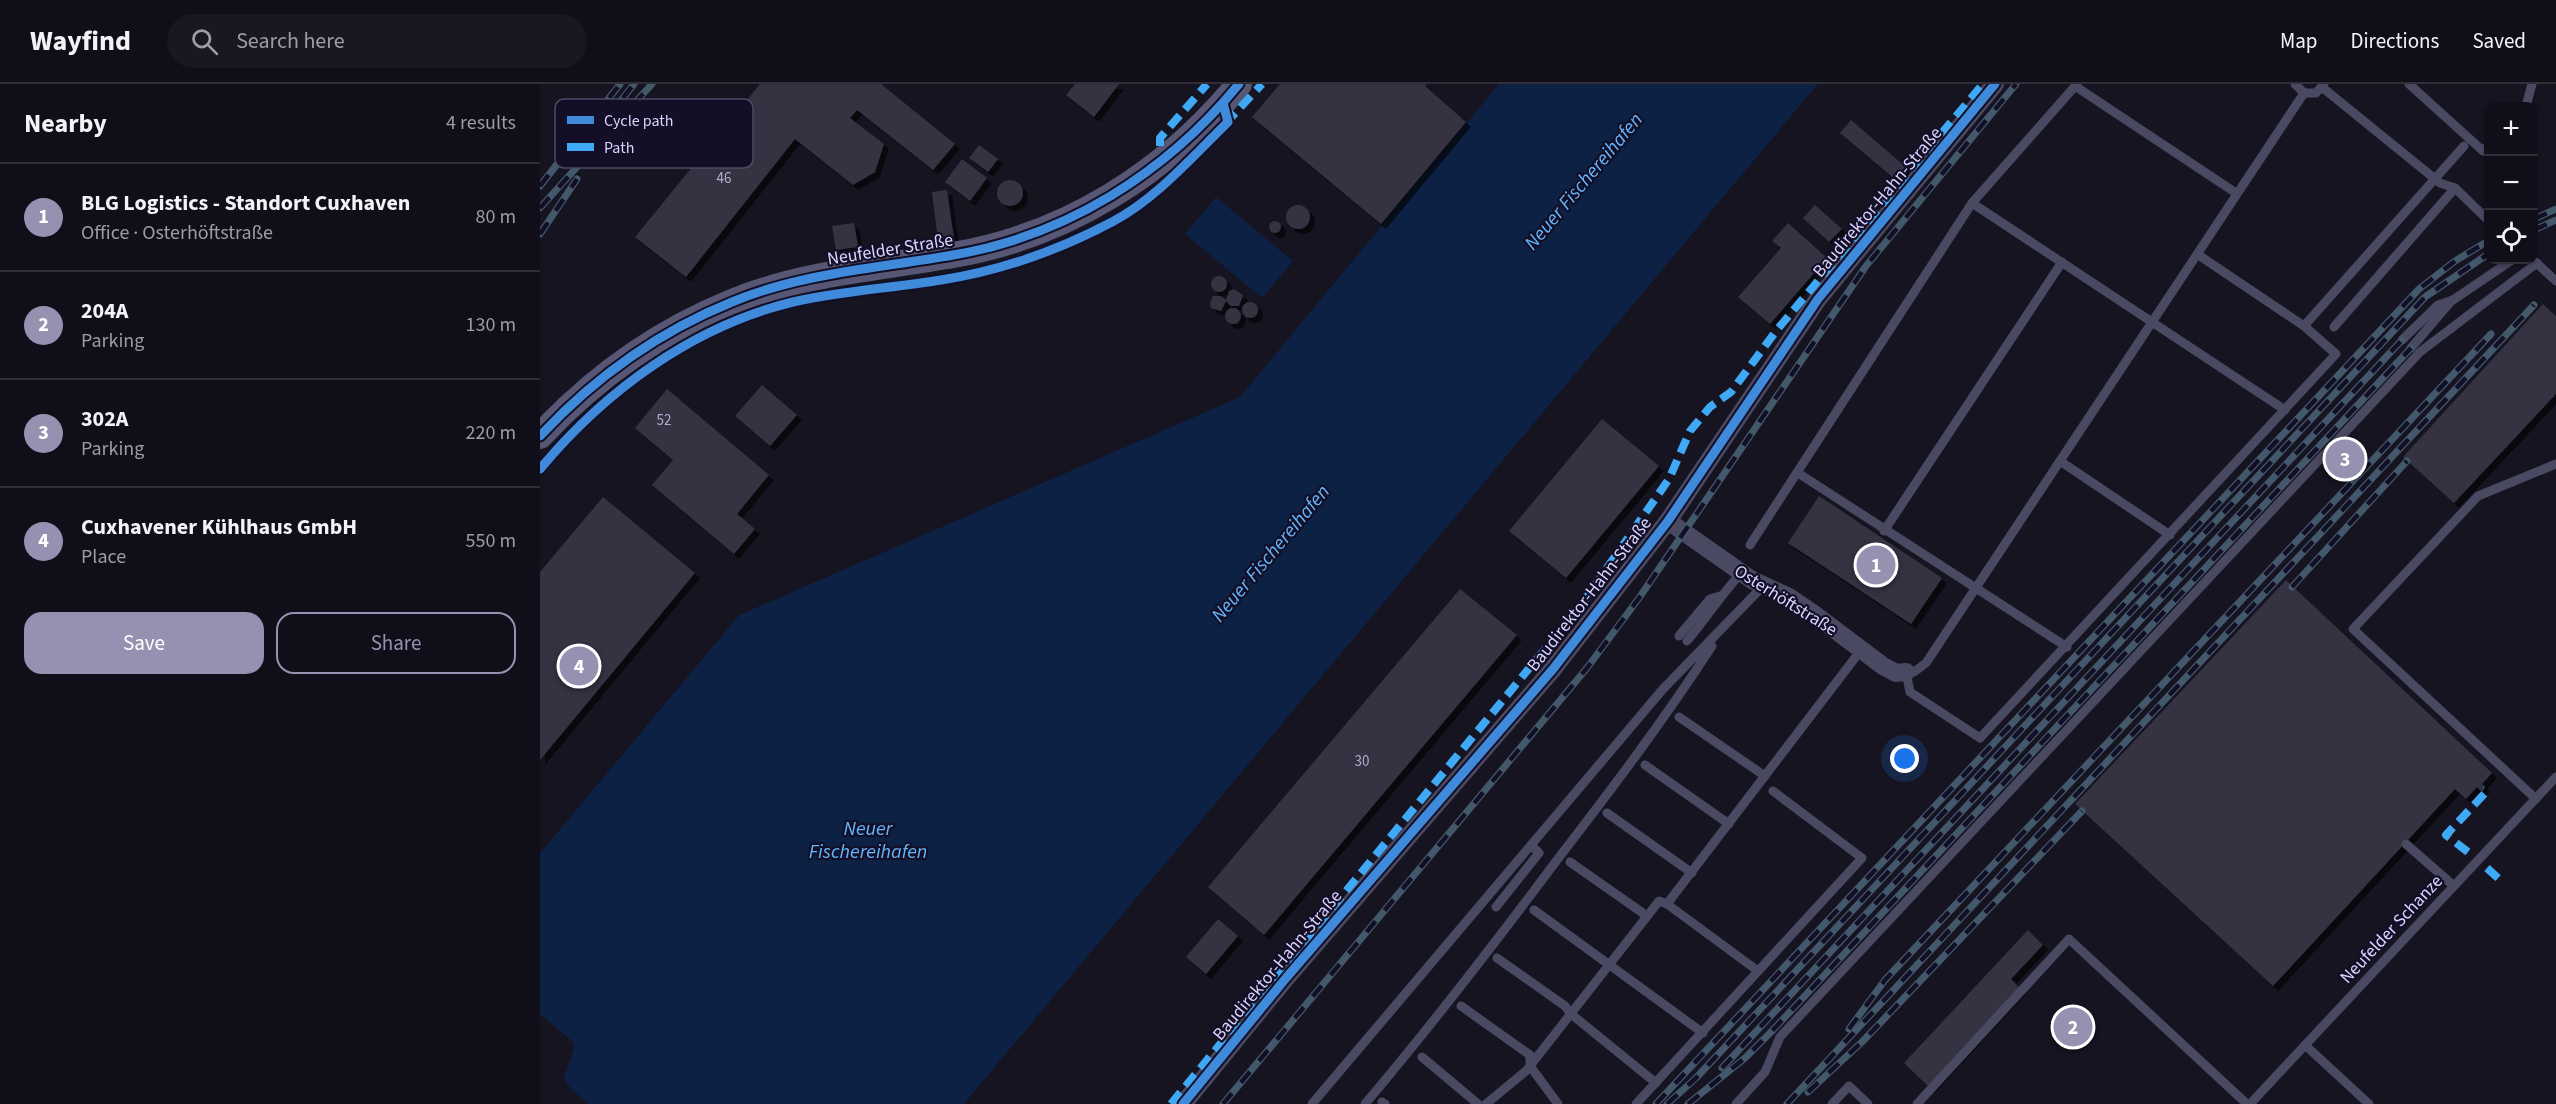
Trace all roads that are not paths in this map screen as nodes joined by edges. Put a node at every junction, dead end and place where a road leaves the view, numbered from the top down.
1 (1239, 84) edge
2 (1995, 84) edge
3 (2295, 84) edge
4 (2409, 84) edge
5 (2532, 84) edge
6 (2076, 85) edge
7 (2324, 86) edge
8 (2304, 93) junction
9 (2527, 102) edge
10 (2464, 146) dead end
11 (2484, 150) edge
12 (2434, 178) junction
13 (2455, 188) junction
14 (2236, 193) junction
15 (1972, 203) junction
16 (2484, 216) edge
17 (2197, 254) junction
18 (2062, 262) junction
19 (2506, 264) edge
20 (2531, 264) edge
21 (2538, 264) edge
22 (2556, 280) edge
23 (2453, 300) junction
24 (2153, 323) junction
25 (2304, 326) junction
26 (2334, 327) dead end
27 (2402, 340) dead end
28 (2411, 348) dead end
29 (2285, 410) junction
30 (540, 436) edge
31 (2060, 461) junction
32 (2556, 464) edge
33 (1798, 473) junction
34 (1668, 521) junction
35 (1884, 531) junction
36 (2170, 535) junction
37 (1750, 545) dead end
38 (1742, 573) junction
39 (1764, 585) junction
40 (1976, 589) junction
41 (1724, 629) junction
42 (1683, 638) dead end
43 (2067, 646) junction
44 (1861, 650) junction
45 (1906, 672) junction
46 (1679, 717) dead end
47 (1645, 765) dead end
48 (1765, 776) junction
49 (2556, 777) edge
50 (1773, 791) dead end
51 (2536, 799) junction
52 (1607, 813) dead end
53 (1729, 824) junction
54 (2406, 844) dead end
55 (1531, 845) junction
56 (1570, 862) dead end
57 (1692, 873) junction
58 (2454, 886) junction
59 (1667, 904) junction
60 (1496, 907) dead end
61 (1534, 910) dead end
62 (1647, 916) junction
63 (1497, 958) dead end
64 (1610, 963) junction
65 (1758, 971) junction
66 (1461, 1006) dead end
67 (1571, 1014) junction
68 (1703, 1034) junction
69 (2305, 1045) junction
70 (1422, 1057) dead end
71 (1530, 1066) junction
72 (1656, 1083) junction
73 (1183, 1104) edge
74 (1312, 1104) edge
75 (1365, 1104) edge
76 (1478, 1104) edge
77 (1486, 1104) edge
78 (1557, 1104) edge
79 (1636, 1104) edge
80 (1736, 1104) edge
81 (1832, 1104) edge
82 (1868, 1104) edge
83 (1917, 1104) edge
84 (2248, 1104) edge
85 (2369, 1104) edge

1 - 30 street, Neufelder Straße
2 - 34 street, Baudirektor-Hahn-Straße
3 - 8 lane
4 - 11 lane
5 - 9 lane
6 - 14 lane
6 - 15 lane
7 - 8 lane
7 - 12 lane
8 - 14 lane
10 - 12 lane
12 - 13 lane
12 - 25 lane
13 - 16 lane
13 - 26 lane
14 - 17 lane
15 - 18 lane
15 - 33 lane
17 - 24 lane
17 - 25 lane
18 - 24 lane
18 - 35 lane
19 - 23 lane
20 - 80 lane
21 - 22 lane
23 - 27 lane
23 - 28 lane
24 - 29 lane
24 - 31 lane
25 - 29 lane
29 - 36 lane
31 - 36 lane
31 - 40 lane
32 - 51 lane
33 - 35 lane
33 - 37 lane
34 - 38 street, Osterhöftstraße
34 - 73 street, Baudirektor-Hahn-Straße
35 - 40 lane
36 - 43 lane
38 - 39 street, Osterhöftstraße
38 - 42 lane
39 - 41 lane
39 - 44 street, Osterhöftstraße
40 - 43 lane
40 - 45 lane
41 - 55 lane
41 - 75 lane
43 - 45 lane
44 - 45 street, Osterhöftstraße
44 - 48 lane
46 - 48 lane
47 - 53 lane
48 - 53 lane
49 - 51 lane, Neufelder Schanze
50 - 65 lane
51 - 58 lane, Neufelder Schanze
52 - 57 lane
53 - 57 lane
54 - 58 lane
55 - 60 lane
55 - 74 lane
56 - 62 lane
57 - 59 lane
58 - 69 lane, Neufelder Schanze
59 - 62 lane
59 - 65 lane
61 - 64 lane
62 - 64 lane
63 - 67 lane
64 - 67 lane
64 - 68 lane
65 - 68 lane
66 - 71 lane
67 - 71 lane
67 - 72 lane
68 - 72 lane
69 - 84 lane, Neufelder Schanze
69 - 85 lane
70 - 76 lane
71 - 77 lane
71 - 78 lane
72 - 79 lane
81 - 82 lane
83 - 84 lane

